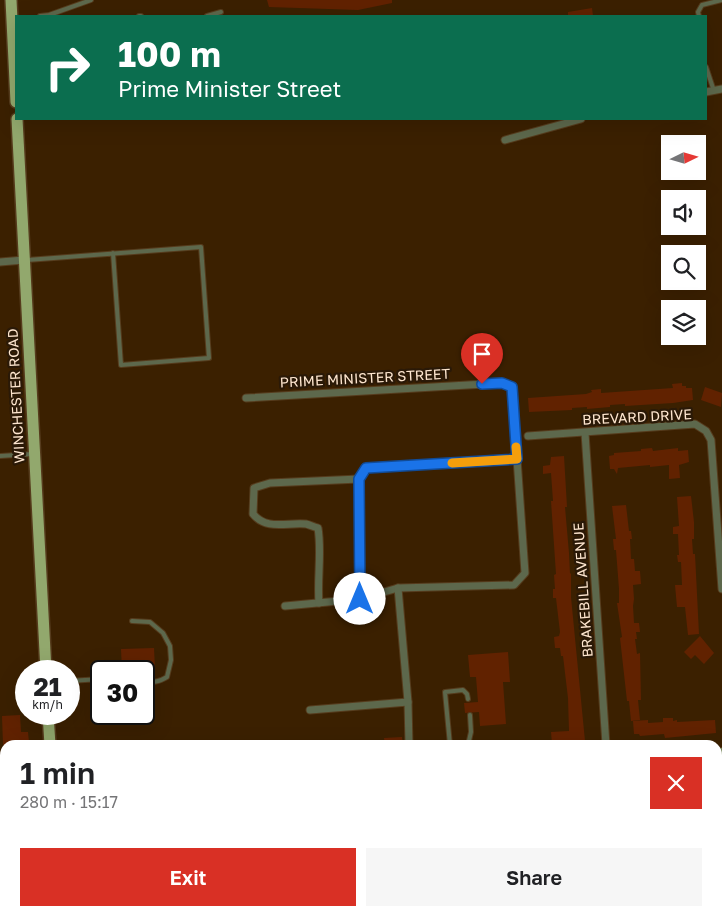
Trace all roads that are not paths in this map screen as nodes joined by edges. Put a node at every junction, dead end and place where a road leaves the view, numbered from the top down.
1 (11, 0) edge
2 (91, 0) edge
3 (722, 0) edge
4 (221, 12) dead end
5 (49, 15) edge
6 (210, 15) edge
7 (699, 15) edge
8 (14, 21) edge
9 (15, 55) edge
10 (707, 73) edge
11 (722, 89) edge
12 (710, 91) edge
13 (17, 120) edge
14 (577, 120) edge
15 (505, 140) dead end
16 (113, 254) junction
17 (24, 260) junction
18 (0, 262) edge
19 (246, 398) dead end
20 (585, 432) junction
21 (528, 436) dead end
22 (34, 454) junction
23 (0, 456) edge
24 (517, 459) junction
25 (359, 479) junction
26 (398, 588) junction
27 (722, 589) edge
28 (360, 599) junction
29 (319, 603) junction
30 (285, 606) dead end
31 (132, 621) dead end
32 (45, 660) edge
33 (155, 682) edge
34 (468, 699) dead end
35 (408, 702) junction
36 (310, 710) dead end
37 (470, 715) dead end
38 (49, 725) edge
39 (50, 740) edge
40 (409, 740) edge
41 (450, 740) edge
42 (469, 740) edge
43 (606, 740) edge

1 - 8 main road
2 - 5 lane
3 - 7 lane
4 - 6 lane
8 - 9 main road
10 - 12 lane
11 - 12 street
13 - 17 main road, WINCHESTER ROAD
14 - 15 street
16 - 16 lane
16 - 17 lane
17 - 18 street
17 - 22 main road, WINCHESTER ROAD
19 - 24 street, PRIME MINISTER STREET
20 - 21 street, BREVARD DRIVE
20 - 27 street, BREVARD DRIVE
20 - 43 street, BRAKEBILL AVENUE
22 - 23 lane
22 - 32 main road, WINCHESTER ROAD
24 - 25 street
24 - 26 street
25 - 28 street
25 - 29 street
26 - 28 street
26 - 35 street
28 - 29 street
29 - 30 street
31 - 33 lane
34 - 41 lane
35 - 36 street
35 - 40 street
37 - 42 lane
38 - 39 main road

